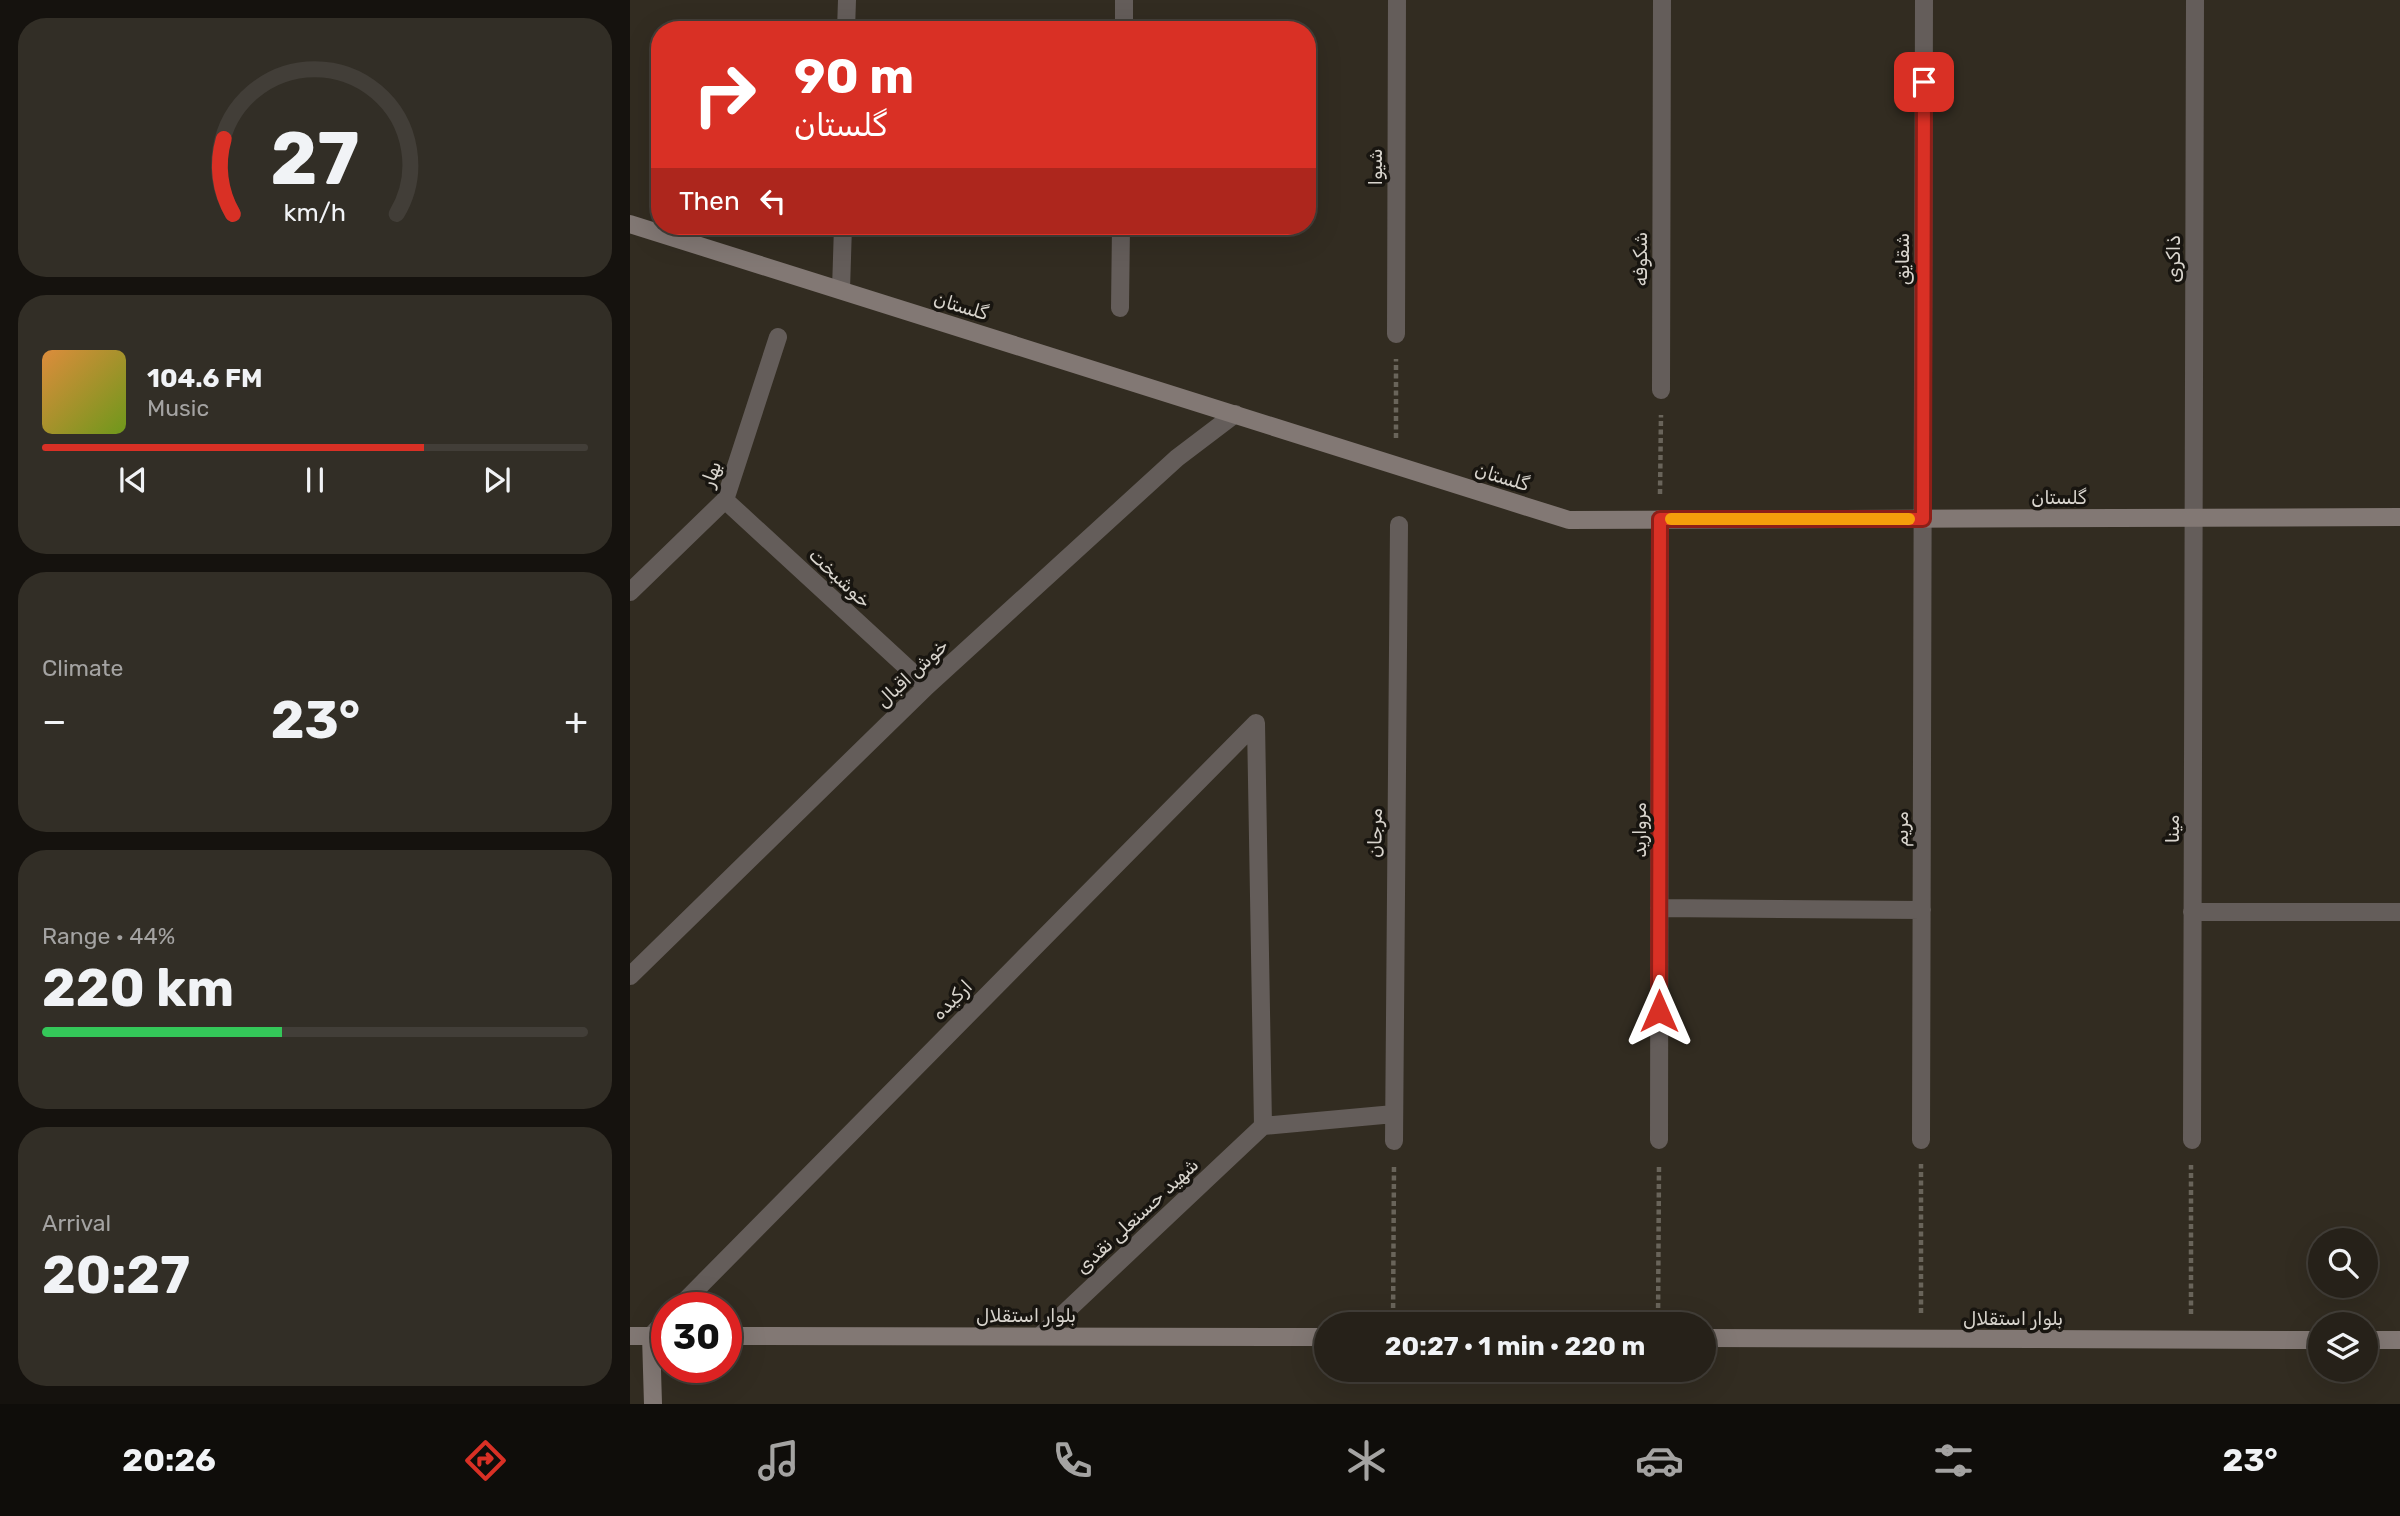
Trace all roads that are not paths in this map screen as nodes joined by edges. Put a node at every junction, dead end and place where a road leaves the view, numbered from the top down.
1 (847, 0) edge
2 (1124, 0) edge
3 (1396, 0) edge
4 (1662, 0) edge
5 (1924, 0) edge
6 (2195, 0) edge
7 (846, 21) edge
8 (1124, 21) edge
9 (630, 224) edge
10 (651, 231) edge
11 (665, 235) edge
12 (843, 235) edge
13 (1121, 235) edge
14 (841, 290) junction
15 (1120, 308) dead end
16 (1396, 334) road end
17 (778, 337) dead end
18 (1661, 390) road end
19 (1235, 414) junction
20 (726, 500) junction
21 (2400, 517) edge
22 (2193, 518) junction
23 (1660, 519) junction
24 (1923, 519) junction
25 (1399, 525) dead end
26 (630, 592) edge
27 (927, 686) junction
28 (1659, 908) junction
29 (1922, 910) junction
30 (2192, 912) junction
31 (2400, 912) edge
32 (630, 976) edge
33 (1394, 1114) junction
34 (1263, 1126) junction
35 (1659, 1140) road end
36 (1921, 1140) road end
37 (2192, 1140) road end
38 (1394, 1141) road end
39 (694, 1292) edge
40 (630, 1336) edge
41 (651, 1336) edge
42 (742, 1336) edge
43 (1040, 1336) junction
44 (1314, 1337) edge
45 (1716, 1338) edge
46 (2308, 1340) edge
47 (2378, 1340) edge
48 (2400, 1340) edge
49 (655, 1383) edge
50 (653, 1404) edge

1 - 7 street
2 - 8 street
3 - 16 street, شیوا
4 - 18 street, شکوفه
5 - 24 street, شقایق
6 - 22 street, ذاکری
9 - 10 street, گلستان
11 - 14 street, گلستان
12 - 14 street
13 - 15 street
14 - 19 street, گلستان
17 - 20 street, بهار
19 - 23 street, گلستان
19 - 27 street, خوش اقبال
20 - 26 street, بهار
20 - 27 street, خوشبخت
21 - 22 street, گلستان
22 - 24 street, گلستان
22 - 30 street, مینا
23 - 24 street, گلستان
23 - 28 street, مروارید
24 - 29 street, مریم
25 - 33 street, مرجان
27 - 32 street, خوش اقبال
28 - 29 street
28 - 35 street, مروارید
29 - 36 street, مریم
30 - 31 street
30 - 37 street, مینا
33 - 34 street
33 - 38 street, مرجان
34 - 39 street, ارکیده
34 - 43 street, شهید حسنعلی نقدی
40 - 41 street
42 - 43 street, بلوار استقلال
43 - 44 street, بلوار استقلال
45 - 46 street, بلوار استقلال
47 - 48 street
49 - 50 street

